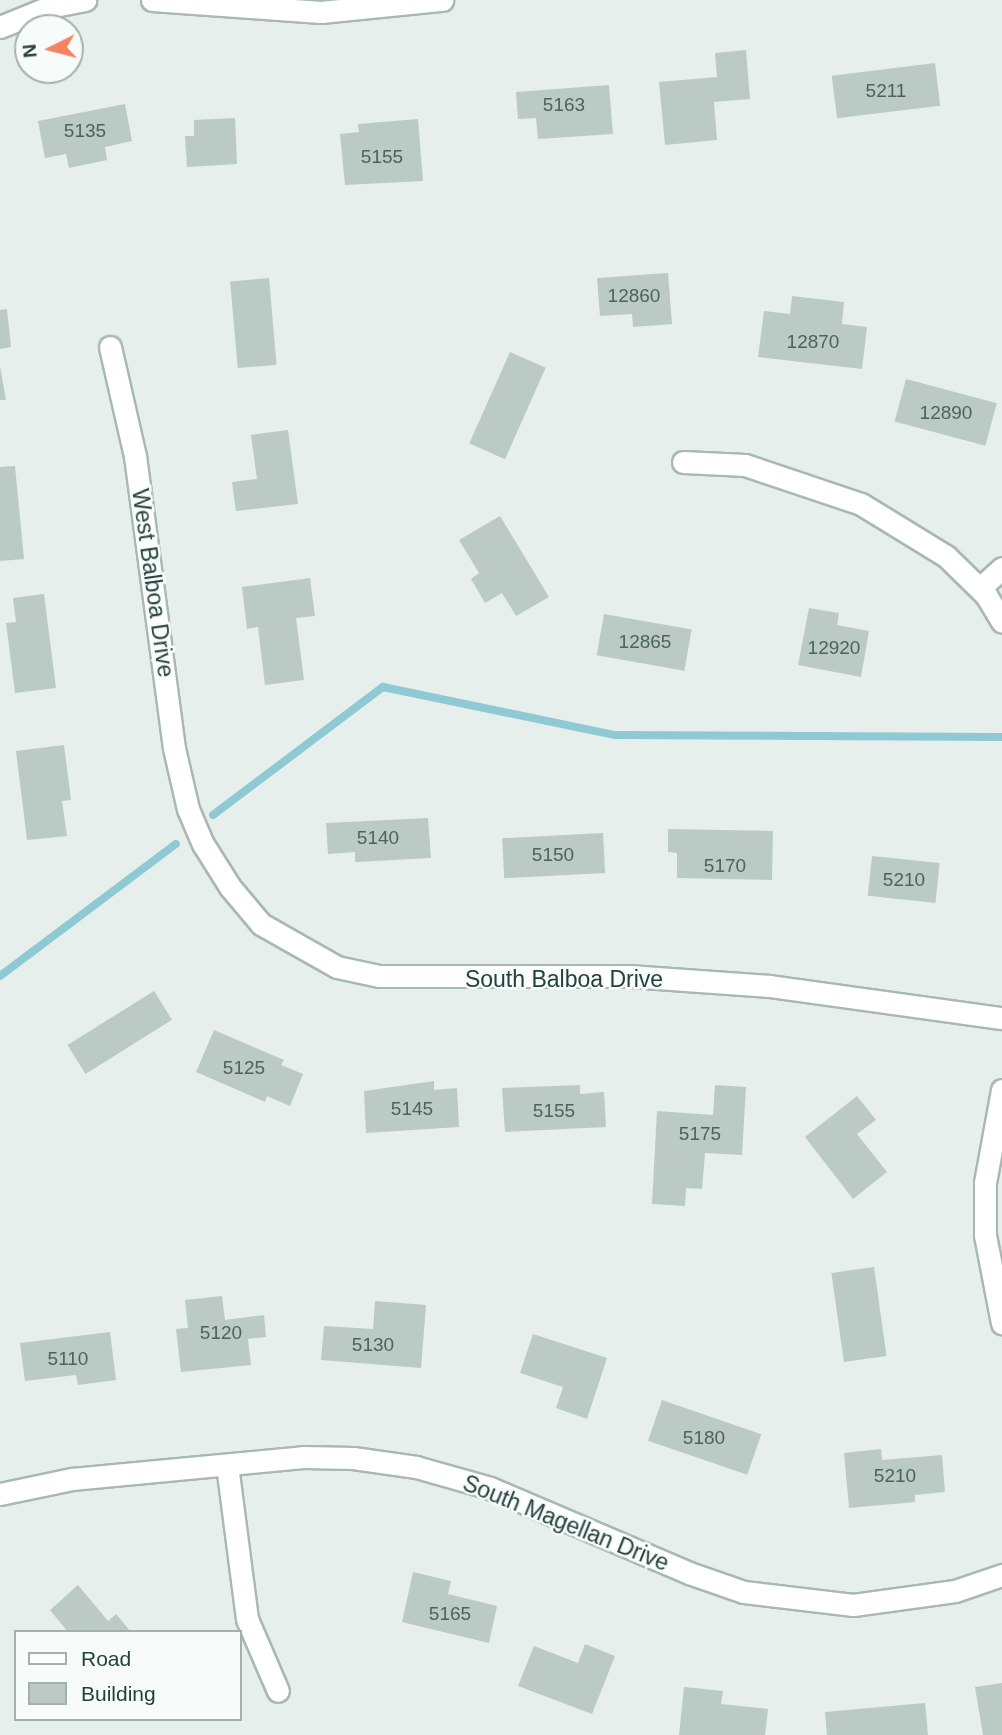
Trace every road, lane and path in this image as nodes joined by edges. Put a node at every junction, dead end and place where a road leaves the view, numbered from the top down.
1 (85, 0) edge
2 (152, 0) edge
3 (442, 0) edge
4 (0, 27) edge
5 (110, 347) dead end
6 (683, 462) dead end
7 (1002, 568) edge
8 (980, 588) junction
9 (1002, 622) edge
10 (192, 820) joint
11 (1002, 1018) edge
12 (1002, 1090) edge
13 (1002, 1323) edge
14 (227, 1465) junction
15 (0, 1494) edge
16 (1002, 1575) edge
17 (278, 1691) dead end

1 - 4 street
2 - 3 street
5 - 10 street, West Balboa Drive
6 - 8 street
7 - 8 street
8 - 9 street
10 - 11 street, South Balboa Drive
12 - 13 street
14 - 15 street, South Magellan Drive
14 - 16 street, South Magellan Drive
14 - 17 street

